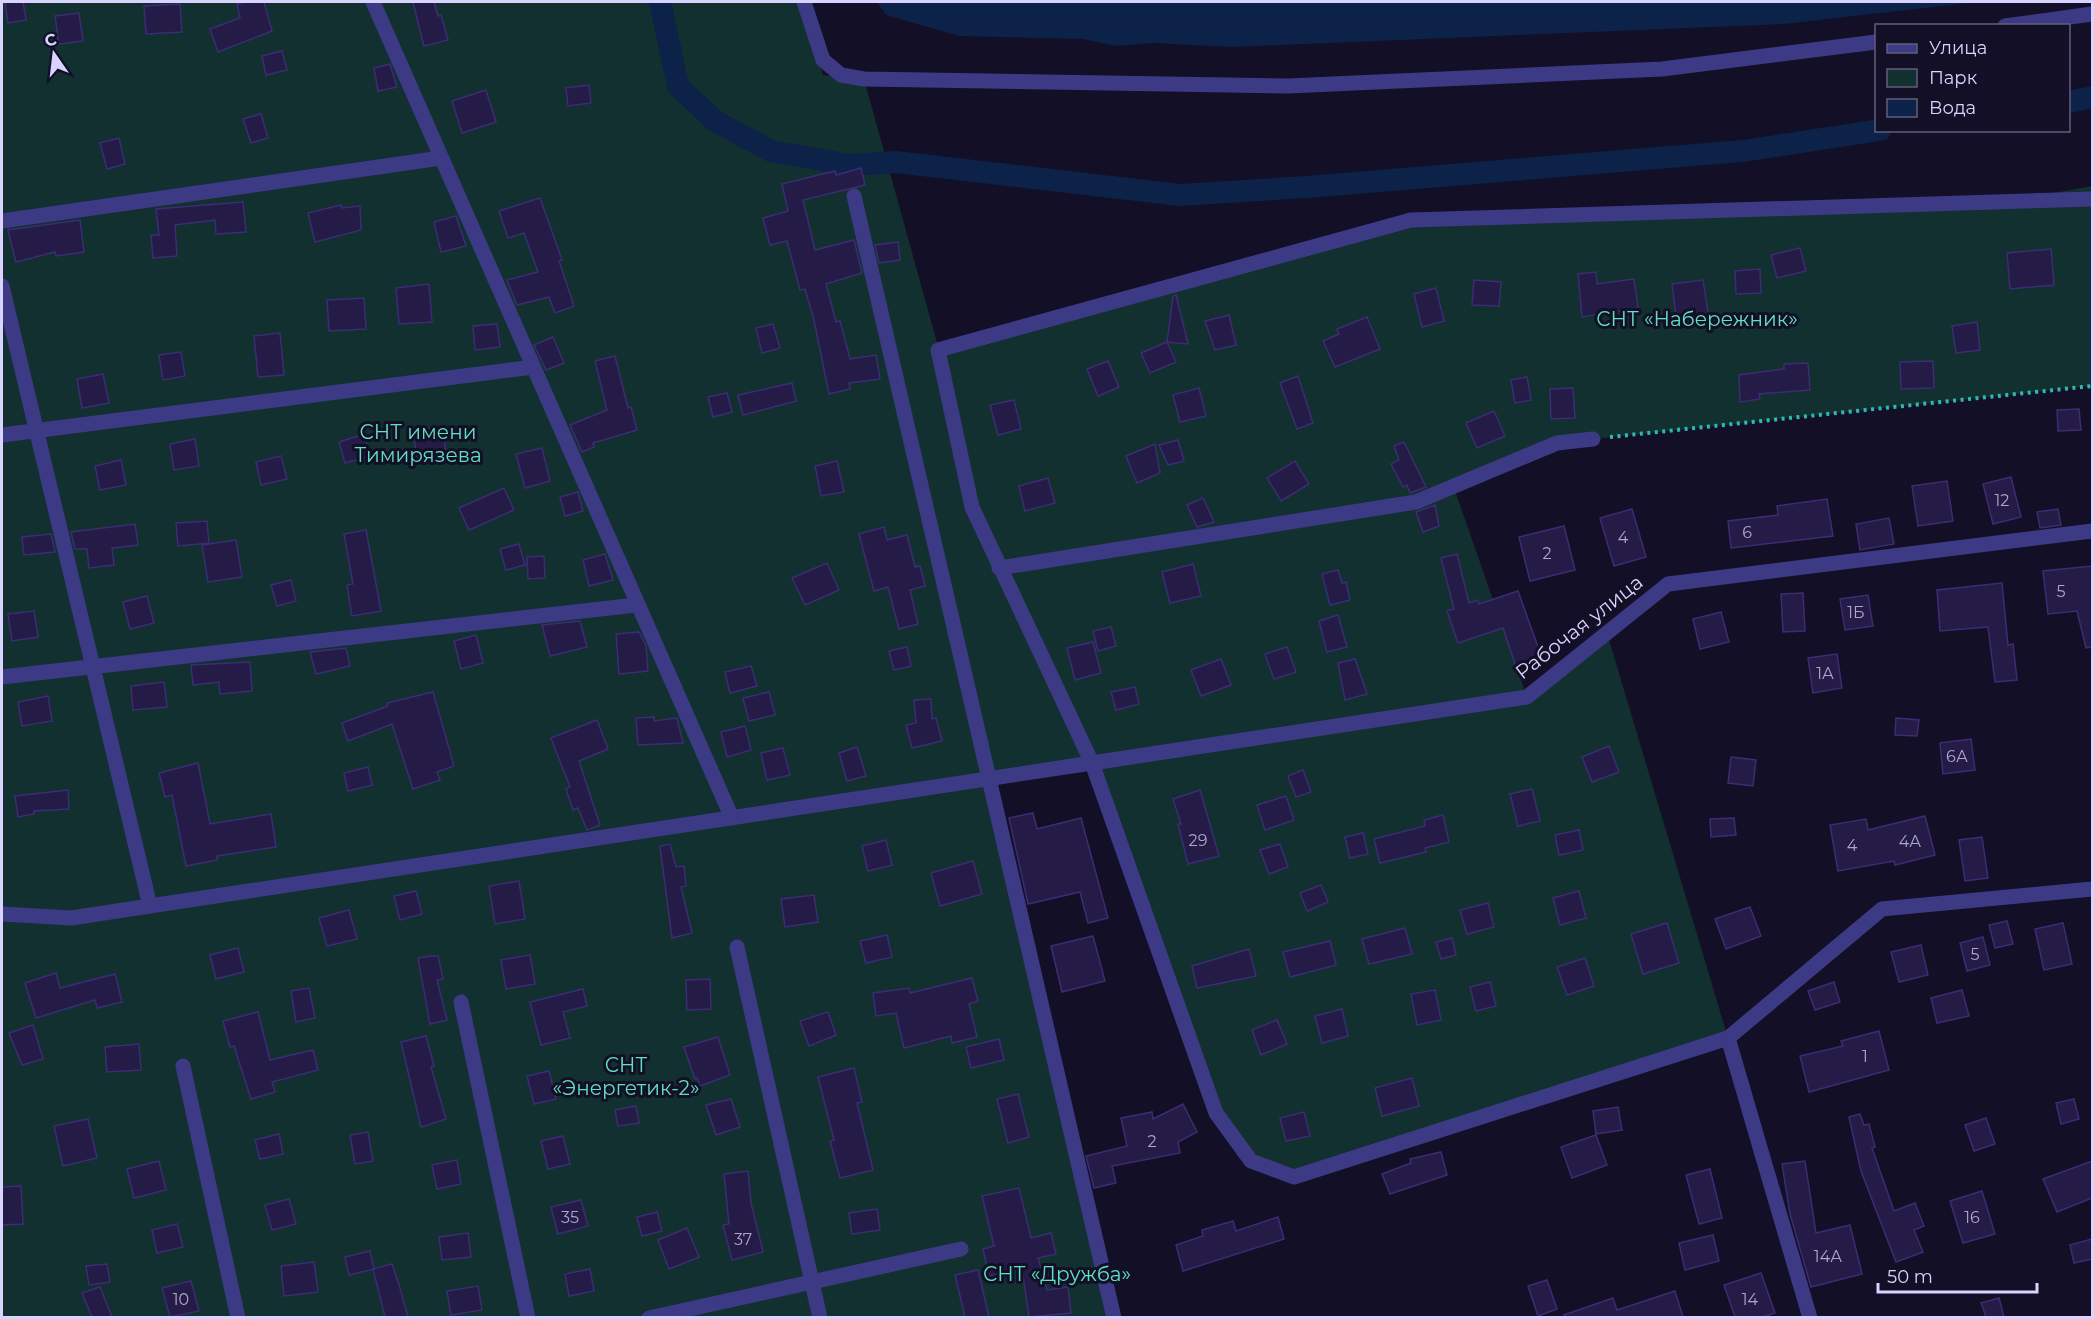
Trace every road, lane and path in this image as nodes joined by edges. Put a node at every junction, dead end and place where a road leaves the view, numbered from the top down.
1 (373, 2) edge
2 (804, 2) edge
3 (2092, 14) edge
4 (2020, 24) edge
5 (1875, 42) edge
6 (441, 158) junction
7 (854, 196) dead end
8 (2092, 199) edge
9 (2, 221) edge
10 (2, 286) edge
11 (533, 367) junction
12 (2092, 386) edge
13 (37, 431) junction
14 (2, 435) edge
15 (1593, 439) joint
16 (2092, 531) edge
17 (999, 568) junction
18 (636, 605) junction
19 (92, 666) junction
20 (2, 677) edge
21 (1092, 763) junction
22 (989, 778) junction
23 (732, 818) junction
24 (2092, 889) edge
25 (150, 906) junction
26 (2, 914) edge
27 (737, 947) dead end
28 (461, 1002) dead end
29 (1728, 1038) junction
30 (183, 1066) dead end
31 (961, 1249) dead end
32 (812, 1282) junction
33 (238, 1317) edge
34 (528, 1317) edge
35 (649, 1317) edge
36 (820, 1317) edge
37 (1114, 1317) edge
38 (1810, 1317) edge

1 - 6 street
2 - 5 street
3 - 4 street
6 - 9 street
6 - 11 street
7 - 22 street
8 - 17 street
10 - 13 street
11 - 13 street
11 - 18 street
12 - 15 path
13 - 14 street
13 - 19 street
15 - 17 street
16 - 21 street, Рабочая улица
17 - 21 street
18 - 19 street
18 - 23 street
19 - 20 street
19 - 25 street
21 - 22 street, Рабочая улица
21 - 29 street
22 - 23 street, Рабочая улица
22 - 37 street
23 - 25 street, Рабочая улица
24 - 29 street
25 - 26 street, Рабочая улица
27 - 32 street
28 - 34 street
29 - 38 street
30 - 33 street
31 - 32 street
32 - 35 street
32 - 36 street

